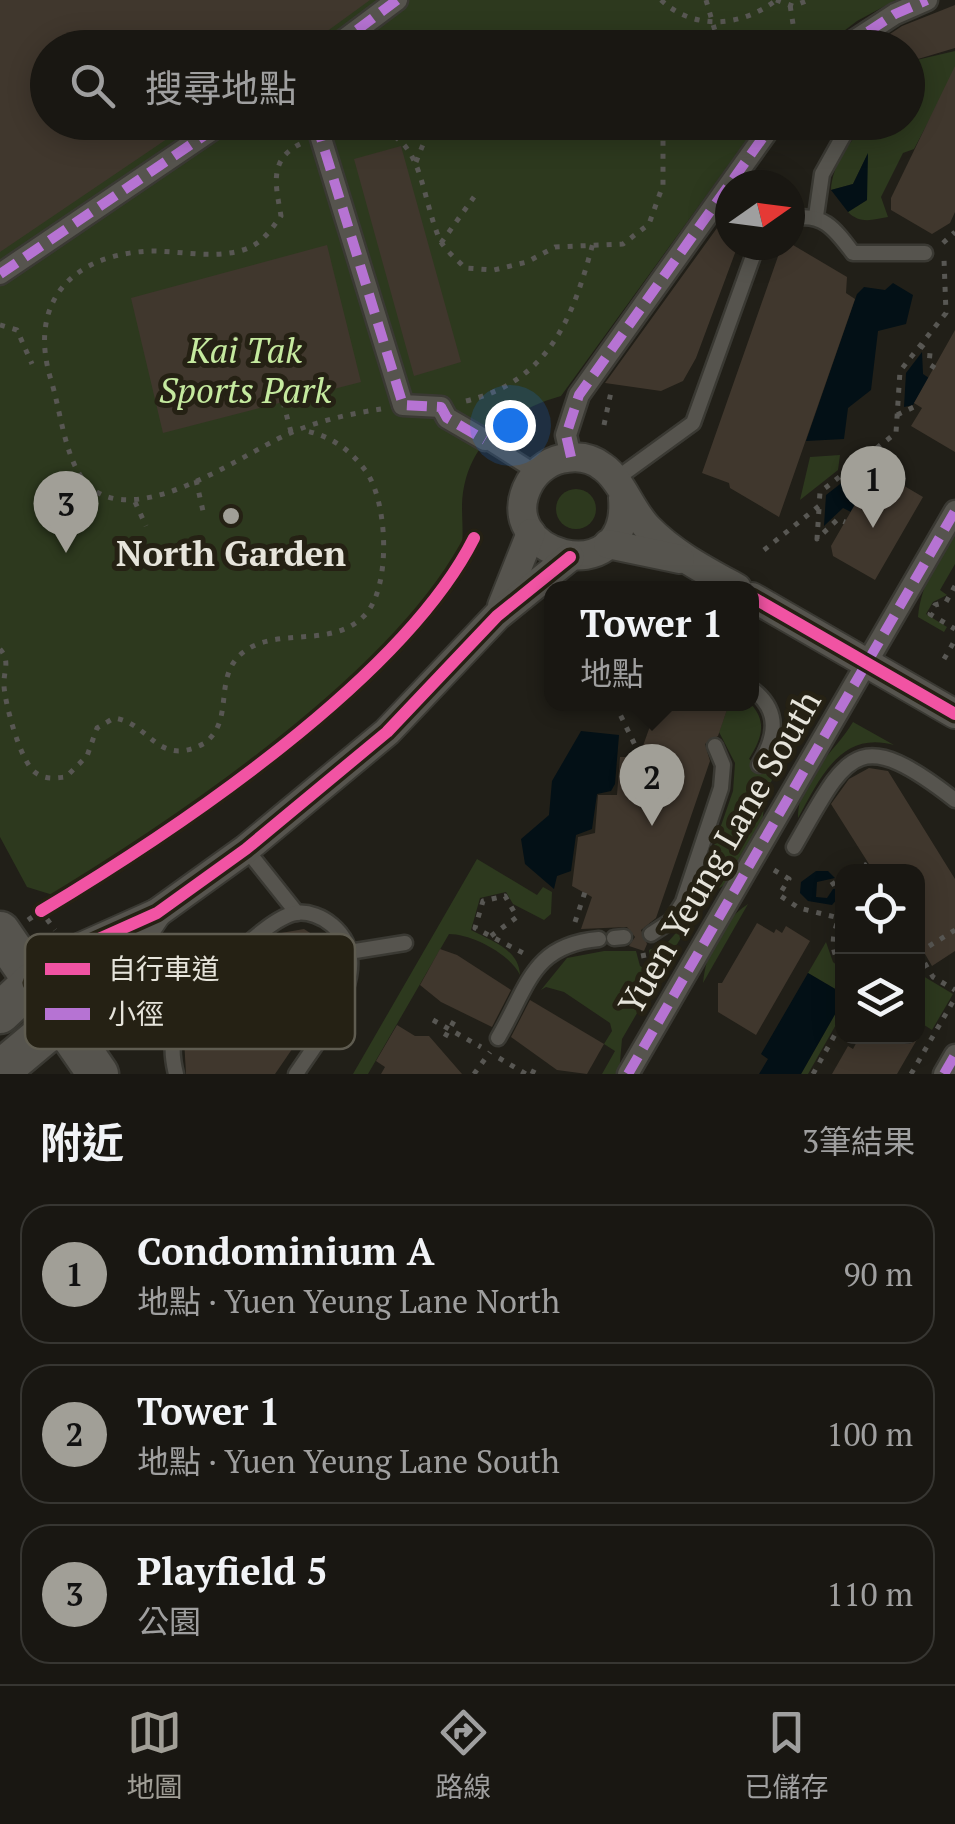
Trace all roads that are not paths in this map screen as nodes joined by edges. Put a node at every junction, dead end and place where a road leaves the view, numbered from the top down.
1 (397, 0) edge
2 (927, 0) edge
3 (357, 30) edge
4 (871, 30) edge
5 (197, 140) edge
6 (320, 140) edge
7 (761, 140) edge
8 (841, 140) edge
9 (816, 216) junction
10 (805, 217) edge
11 (925, 254) dead end
12 (751, 260) edge
13 (0, 274) edge
14 (485, 440) joint
15 (570, 457) junction
16 (537, 473) junction
17 (619, 488) junction
18 (955, 511) edge
19 (531, 532) junction
20 (608, 544) junction
21 (570, 557) junction
22 (691, 562) junction
23 (715, 581) edge
24 (759, 602) edge
25 (498, 616) junction
26 (867, 664) junction
27 (759, 696) edge
28 (955, 714) edge
29 (714, 746) dead end
30 (760, 766) dead end
31 (955, 800) edge
32 (794, 847) dead end
33 (246, 849) junction
34 (157, 913) junction
35 (296, 913) junction
36 (0, 932) edge
37 (110, 934) edge
38 (143, 934) edge
39 (262, 934) edge
40 (338, 934) edge
41 (650, 934) dead end
42 (612, 938) dead end
43 (405, 943) dead end
44 (355, 951) edge
45 (25, 972) edge
46 (25, 990) edge
47 (0, 1013) edge
48 (498, 1038) dead end
49 (81, 1049) edge
50 (175, 1049) edge
51 (310, 1049) edge
52 (955, 1055) edge
53 (98, 1074) edge
54 (176, 1074) edge
55 (296, 1074) edge
56 (628, 1074) edge
57 (944, 1074) edge

1 - 3 street
2 - 4 street
5 - 13 street
6 - 14 street
7 - 15 street
8 - 9 lane
9 - 10 lane
9 - 11 lane
12 - 17 lane
14 - 16 lane
15 - 16 street
15 - 17 street
16 - 19 street
17 - 20 street
17 - 22 street
18 - 26 street, Yuen Yeung Lane South
19 - 21 street
19 - 25 street
20 - 21 street
20 - 22 street
21 - 25 street
22 - 23 street
24 - 26 street
25 - 33 street
26 - 28 street
26 - 56 street, Yuen Yeung Lane South
27 - 30 lane
29 - 41 lane
31 - 32 lane
33 - 34 street
33 - 35 lane
34 - 37 street
34 - 38 street
35 - 39 lane
35 - 40 lane
36 - 45 main road
42 - 48 lane
43 - 44 lane
46 - 47 main road
49 - 53 main road
50 - 54 lane
51 - 55 lane
52 - 57 street

